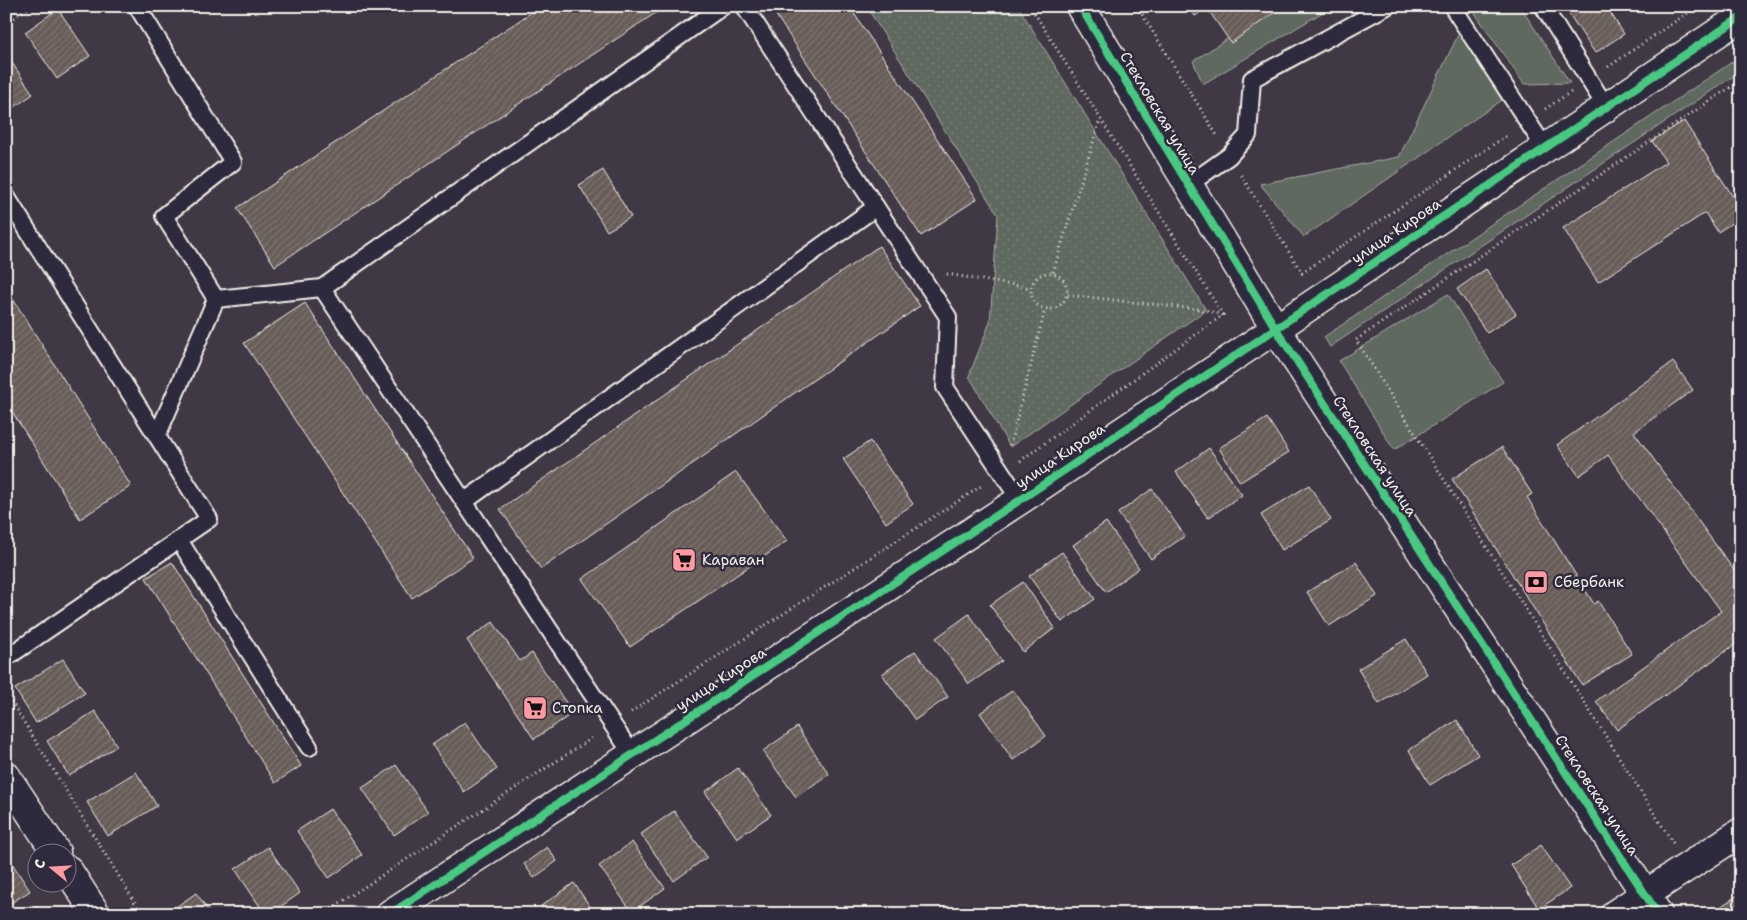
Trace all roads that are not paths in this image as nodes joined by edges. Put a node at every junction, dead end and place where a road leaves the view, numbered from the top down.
1 (137, 6) edge
2 (723, 6) edge
3 (744, 6) edge
4 (1080, 6) edge
5 (1387, 6) edge
6 (1452, 6) edge
7 (1543, 6) edge
8 (1741, 17) edge
9 (1606, 107) junction
10 (1545, 148) junction
11 (1188, 185) junction
12 (6, 196) edge
13 (876, 207) junction
14 (322, 288) junction
15 (216, 299) junction
16 (1276, 329) junction
17 (157, 436) junction
18 (1020, 500) junction
19 (465, 501) junction
20 (179, 540) junction
21 (6, 658) edge
22 (308, 747) dead end
23 (632, 754) junction
24 (6, 776) edge
25 (1741, 832) edge
26 (49, 842) edge
27 (78, 886) edge
28 (1652, 904) edge
29 (96, 914) edge
30 (390, 914) edge
31 (1615, 914) edge

1 - 15 lane
2 - 14 lane
3 - 13 lane
4 - 11 street, Стекловская улица
5 - 11 lane
6 - 10 lane
7 - 9 lane
8 - 9 street, улица Кирова
9 - 10 street, улица Кирова
10 - 16 street, улица Кирова
11 - 16 street, Стекловская улица
12 - 17 lane
13 - 18 lane
13 - 19 lane
14 - 15 lane
14 - 19 lane
15 - 17 lane
16 - 18 street, улица Кирова
16 - 28 street, Стекловская улица
17 - 20 lane
18 - 23 street, улица Кирова
19 - 23 lane
20 - 21 lane
20 - 22 lane
23 - 30 street, улица Кирова
24 - 26 street
25 - 28 street
27 - 29 street
28 - 31 street

